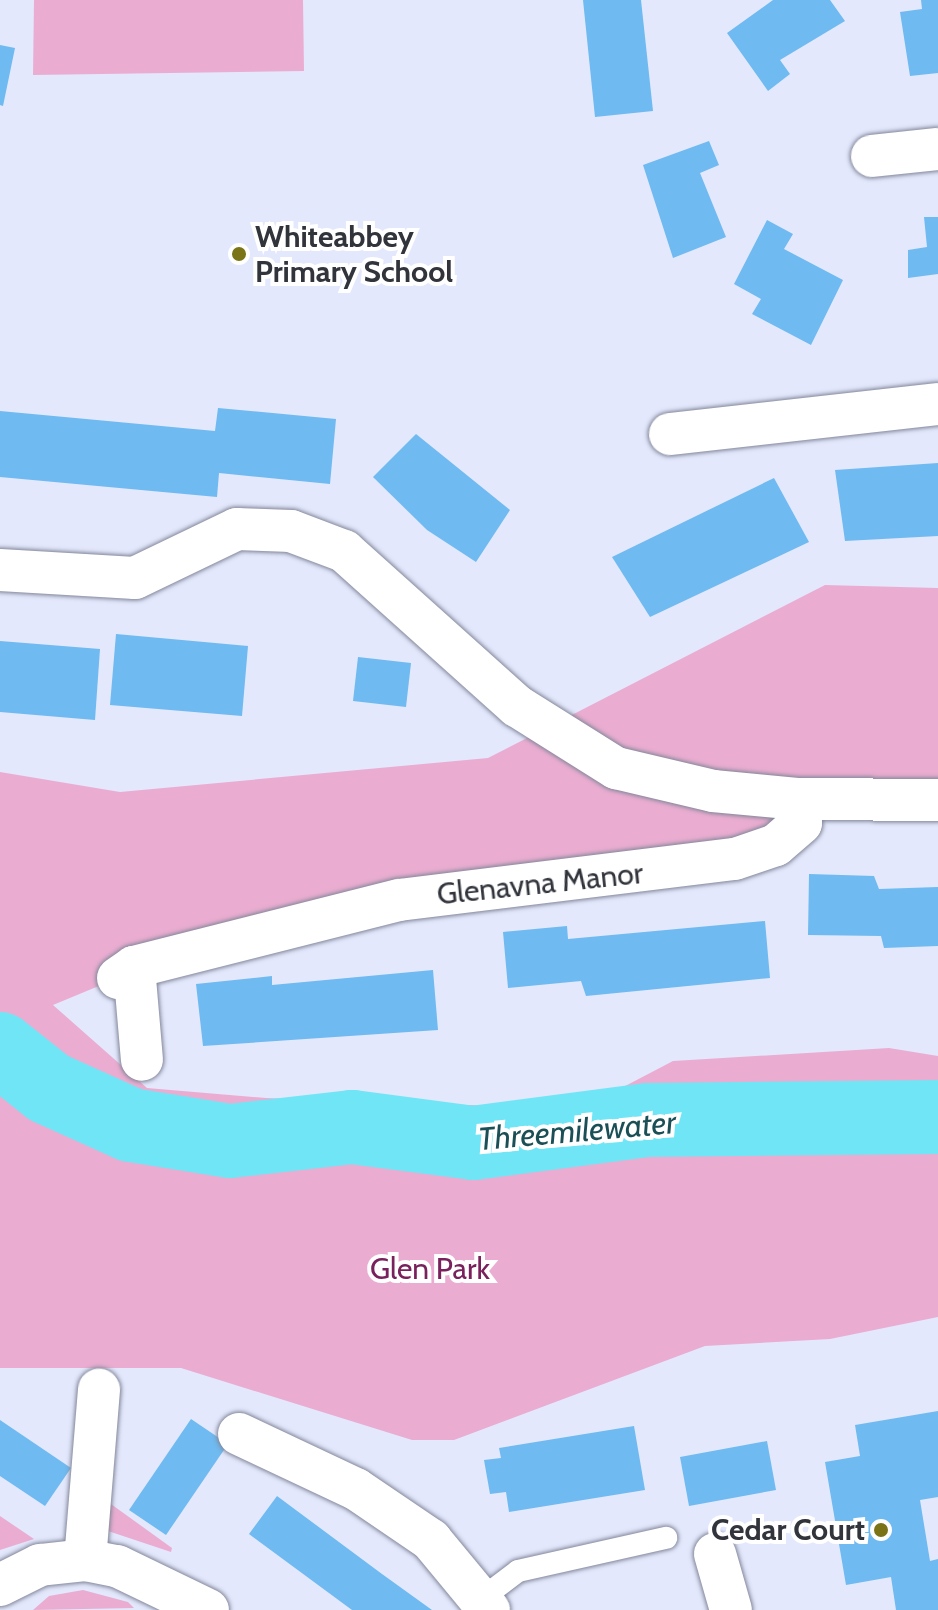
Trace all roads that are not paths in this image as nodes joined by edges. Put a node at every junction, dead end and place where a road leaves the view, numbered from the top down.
1 (938, 149) edge
2 (872, 156) dead end
3 (938, 404) edge
4 (670, 434) dead end
5 (0, 570) edge
6 (800, 799) junction
7 (938, 800) edge
8 (142, 1060) dead end
9 (99, 1390) dead end
10 (239, 1434) dead end
11 (666, 1538) dead end
12 (715, 1554) dead end
13 (85, 1560) junction
14 (0, 1585) edge
15 (485, 1605) edge
16 (208, 1610) edge
17 (731, 1610) edge

1 - 2 street
3 - 4 street
5 - 6 street
6 - 7 street
6 - 8 street, Glenavna Manor
9 - 13 street
10 - 15 street
11 - 15 lane
12 - 17 street
13 - 14 street
13 - 16 street

